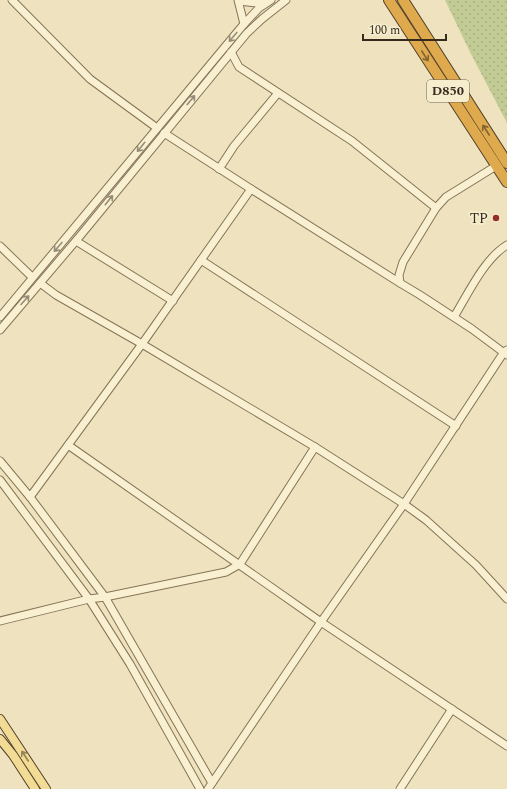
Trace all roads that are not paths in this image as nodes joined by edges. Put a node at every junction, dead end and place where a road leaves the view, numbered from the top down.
1 (12, 0) edge
2 (238, 0) edge
3 (286, 0) edge
4 (389, 0) edge
5 (403, 0) edge
6 (270, 1) edge
7 (244, 24) junction
8 (231, 52) junction
9 (278, 93) junction
10 (157, 128) junction
11 (164, 133) junction
12 (507, 163) edge
13 (496, 166) junction
14 (219, 169) junction
15 (507, 182) edge
16 (251, 189) junction
17 (436, 208) junction
18 (76, 241) junction
19 (507, 245) edge
20 (0, 246) edge
21 (201, 260) junction
22 (32, 277) junction
23 (40, 283) junction
24 (400, 283) junction
25 (172, 301) junction
26 (0, 317) edge
27 (454, 317) junction
28 (0, 330) edge
29 (142, 344) junction
30 (506, 352) edge
31 (456, 426) junction
32 (68, 445) junction
33 (315, 447) junction
34 (0, 461) edge
35 (0, 480) edge
36 (30, 497) junction
37 (404, 504) junction
38 (240, 564) junction
39 (105, 597) junction
40 (89, 599) junction
41 (507, 599) edge
42 (0, 621) edge
43 (322, 622) junction
44 (452, 709) junction
45 (0, 719) edge
46 (0, 739) edge
47 (507, 746) edge
48 (210, 786) edge
49 (35, 789) edge
50 (46, 789) edge
51 (200, 789) edge
52 (400, 789) edge

1 - 10 street
2 - 6 street
2 - 7 street
3 - 8 street
4 -> 13 highway, D850
12 -> 5 highway, D850
6 - 7 street
7 -> 10 street
8 - 9 street
11 -> 8 street
9 - 14 street
9 - 17 street
10 -> 22 street
11 - 14 street
18 -> 11 street
13 - 15 highway, D850
13 - 17 street
14 - 16 street
16 - 21 street
16 - 24 street
17 - 24 street
18 - 23 street
18 - 25 street
19 - 27 street
20 - 22 street
21 - 25 street
21 - 31 street
22 - 26 street
28 -> 23 street
23 - 29 street
24 - 27 street
25 - 29 street
27 - 30 street
29 - 32 street
29 - 33 street
30 - 31 street
31 - 37 street
32 - 36 street
32 - 38 street
33 - 37 street
33 - 38 street
34 - 36 street
35 - 40 street
36 - 39 street
37 - 41 street
37 - 43 street
38 - 39 street
38 - 43 street
39 - 40 street
39 - 48 street
40 - 42 street
40 - 51 street
43 - 44 street
43 - 48 street
44 - 47 street
44 - 52 street
50 -> 45 main road
46 - 49 main road

